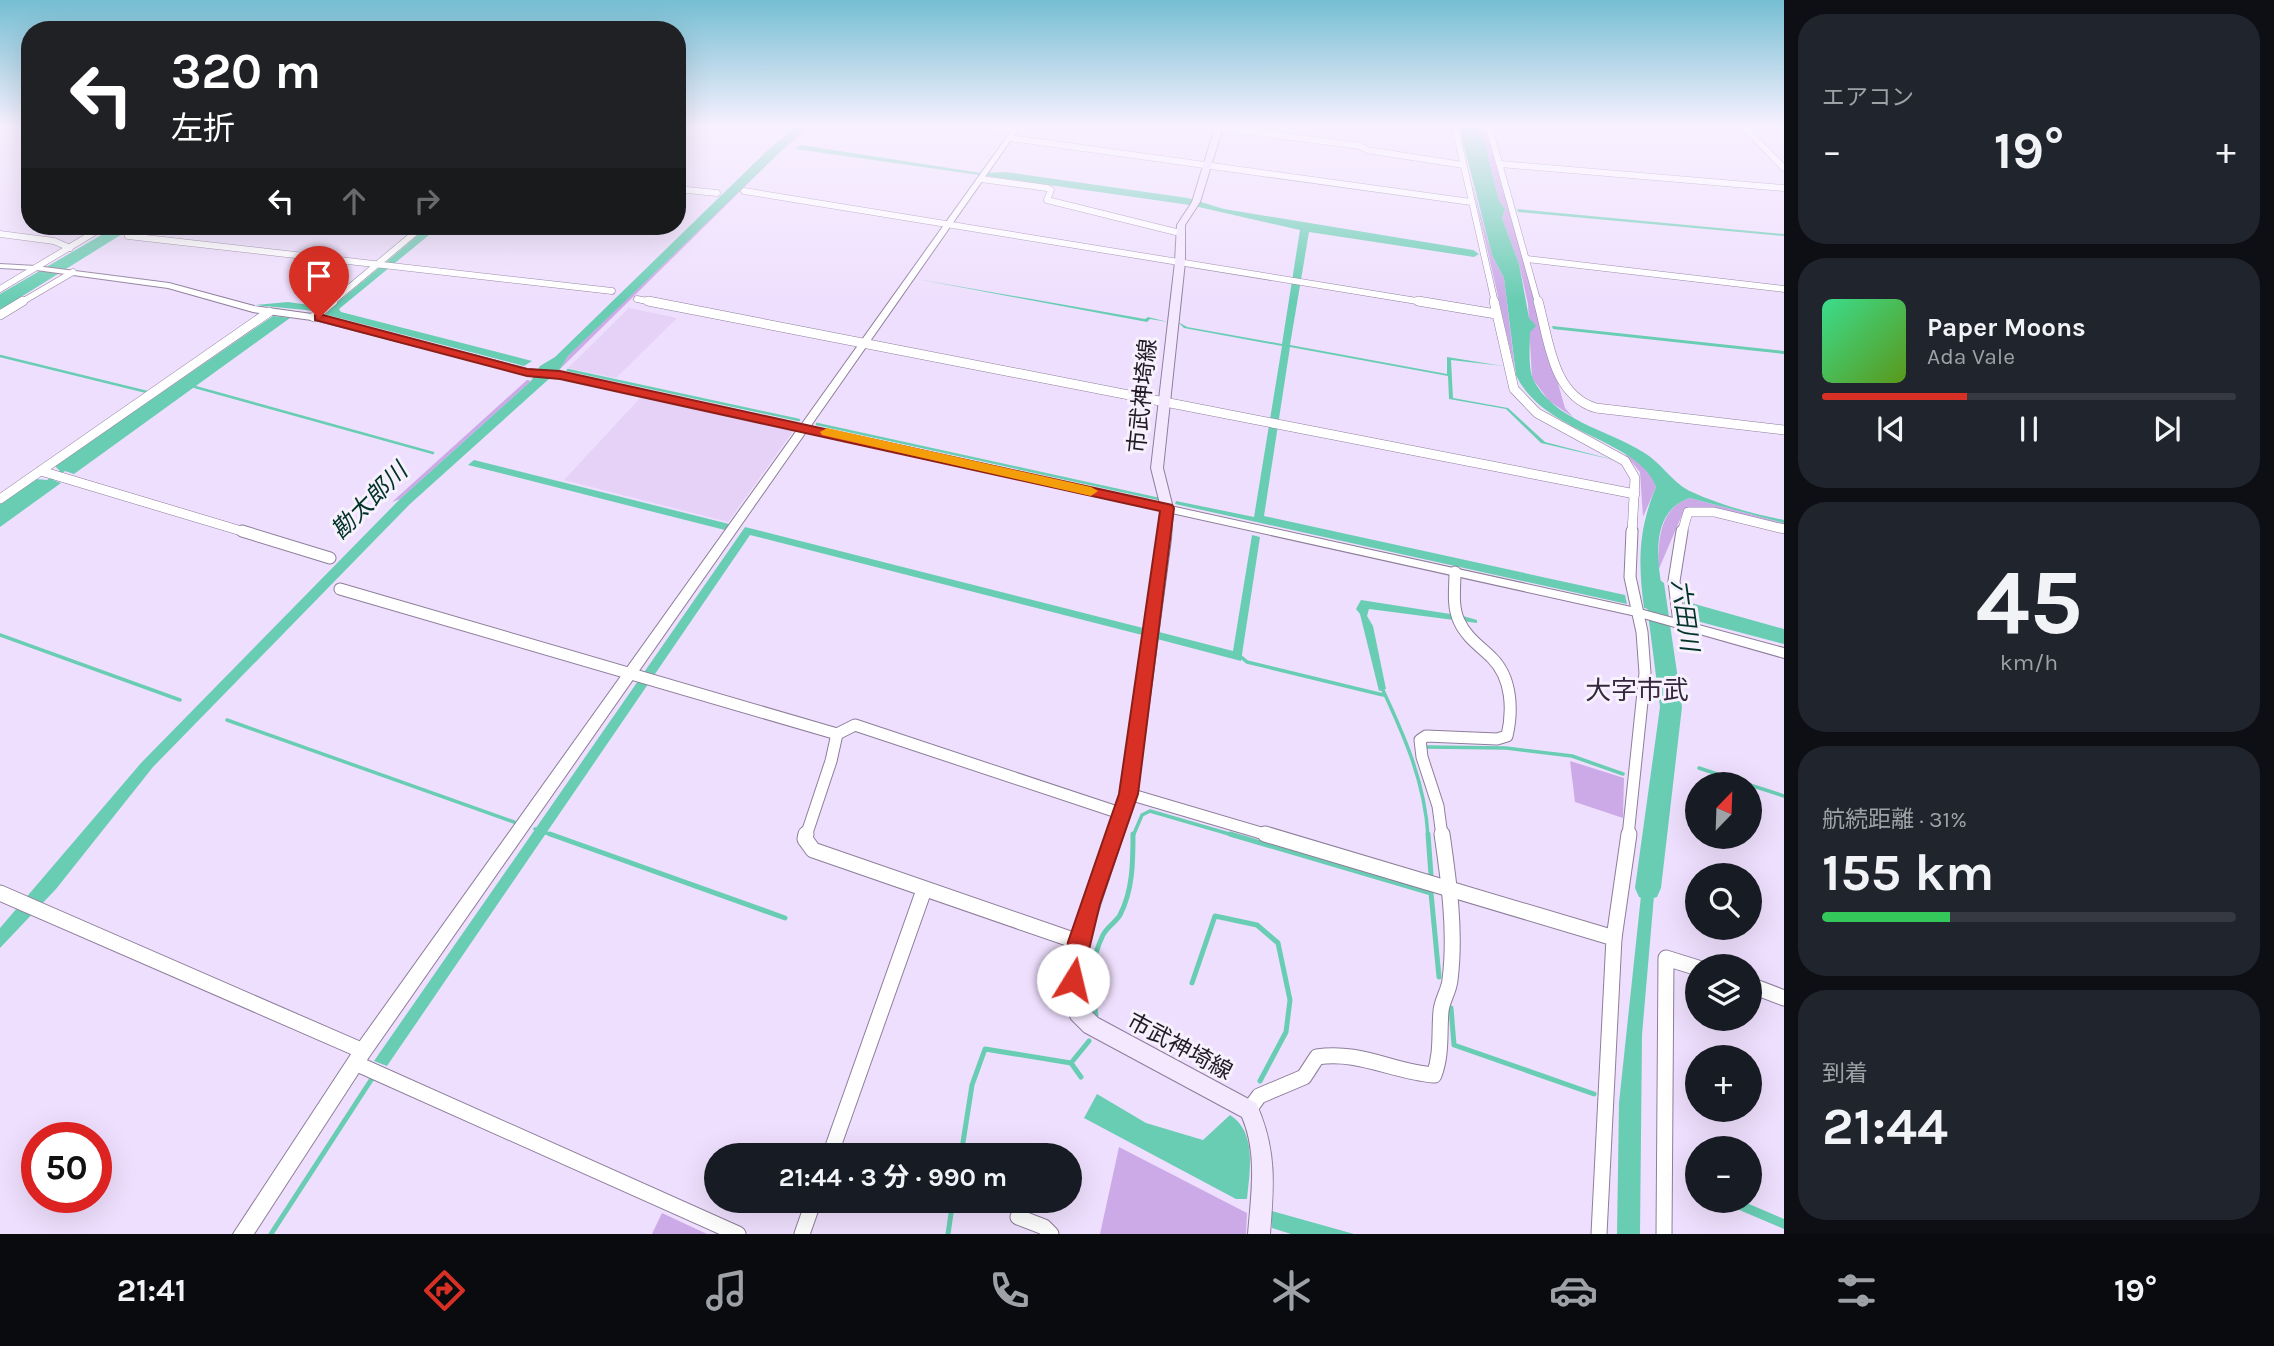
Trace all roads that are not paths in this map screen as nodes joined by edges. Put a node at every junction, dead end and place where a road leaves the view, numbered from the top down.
1 (978, 185) edge
2 (1029, 185) edge
3 (1200, 185) edge
4 (1350, 185) edge
5 (1467, 185) edge
6 (1506, 185) edge
7 (1744, 185) edge
8 (1784, 188) edge
9 (686, 191) edge
10 (744, 191) dead end
11 (717, 193) dead end
12 (1471, 202) junction
13 (948, 224) junction
14 (1180, 233) junction
15 (0, 234) edge
16 (91, 235) edge
17 (413, 235) edge
18 (128, 236) dead end
19 (70, 248) junction
20 (1527, 259) junction
21 (1180, 262) junction
22 (379, 264) junction
23 (0, 266) edge
24 (36, 268) junction
25 (73, 272) junction
26 (0, 289) edge
27 (1784, 289) edge
28 (612, 291) dead end
29 (637, 299) dead end
30 (269, 312) junction
31 (319, 312) junction
32 (1496, 313) junction
33 (0, 315) edge
34 (864, 343) junction
35 (530, 373) joint
36 (1163, 402) junction
37 (806, 428) junction
38 (1784, 430) edge
39 (41, 471) junction
40 (1635, 494) junction
41 (0, 499) edge
42 (1167, 508) junction
43 (1784, 529) edge
44 (330, 558) dead end
45 (1455, 572) junction
46 (340, 589) dead end
47 (1636, 612) junction
48 (1679, 623) junction
49 (1784, 653) edge
50 (634, 673) junction
51 (837, 734) junction
52 (1129, 794) junction
53 (1123, 814) junction
54 (1447, 887) junction
55 (924, 890) junction
56 (5, 895) edge
57 (1614, 938) junction
58 (1079, 942) junction
59 (1685, 964) edge
60 (1762, 990) edge
61 (1784, 998) edge
62 (360, 1060) junction
63 (1249, 1110) junction
64 (834, 1143) edge
65 (809, 1213) edge
66 (1018, 1217) dead end
67 (243, 1234) edge
68 (738, 1234) edge
69 (802, 1234) edge
70 (1051, 1234) edge
71 (1259, 1234) edge
72 (1599, 1234) edge
73 (1664, 1234) edge

1 - 13 street
2 - 14 street
3 - 14 main road, 市武神埼線
4 - 12 street
5 - 12 street
6 - 20 street
7 - 8 street
9 - 11 street
10 - 13 street
12 - 32 street
13 - 21 street
13 - 34 street
14 - 21 main road, 市武神埼線
15 - 19 street
16 - 19 street
17 - 22 street
18 - 22 street
19 - 24 street
20 - 27 street
20 - 38 street
21 - 32 street
21 - 36 main road, 市武神埼線
22 - 28 street
22 - 31 street
23 - 24 street
24 - 25 street
24 - 26 street
25 - 30 street
25 - 33 street
29 - 34 street
30 - 31 street
30 - 39 street
31 - 35 street
32 - 40 street
34 - 36 street
34 - 37 street
35 - 37 street
36 - 40 street
36 - 42 main road, 市武神埼線
37 - 42 street
37 - 50 street
39 - 41 street
39 - 44 street
40 - 47 street
42 - 45 street
42 - 52 main road, 市武神埼線
43 - 48 street
45 - 47 street
45 - 54 street
46 - 50 street
47 - 48 street
47 - 57 street
48 - 49 street
50 - 51 street
50 - 62 street
51 - 53 street
51 - 55 street
52 - 53 main road, 市武神埼線
52 - 54 street
53 - 58 main road, 市武神埼線
54 - 57 street
54 - 63 street
55 - 58 street
55 - 64 street
56 - 62 street
57 - 72 street
58 - 63 main road, 市武神埼線
59 - 73 street
60 - 61 street
62 - 67 street
62 - 68 street
63 - 71 main road
65 - 69 street
66 - 70 street

